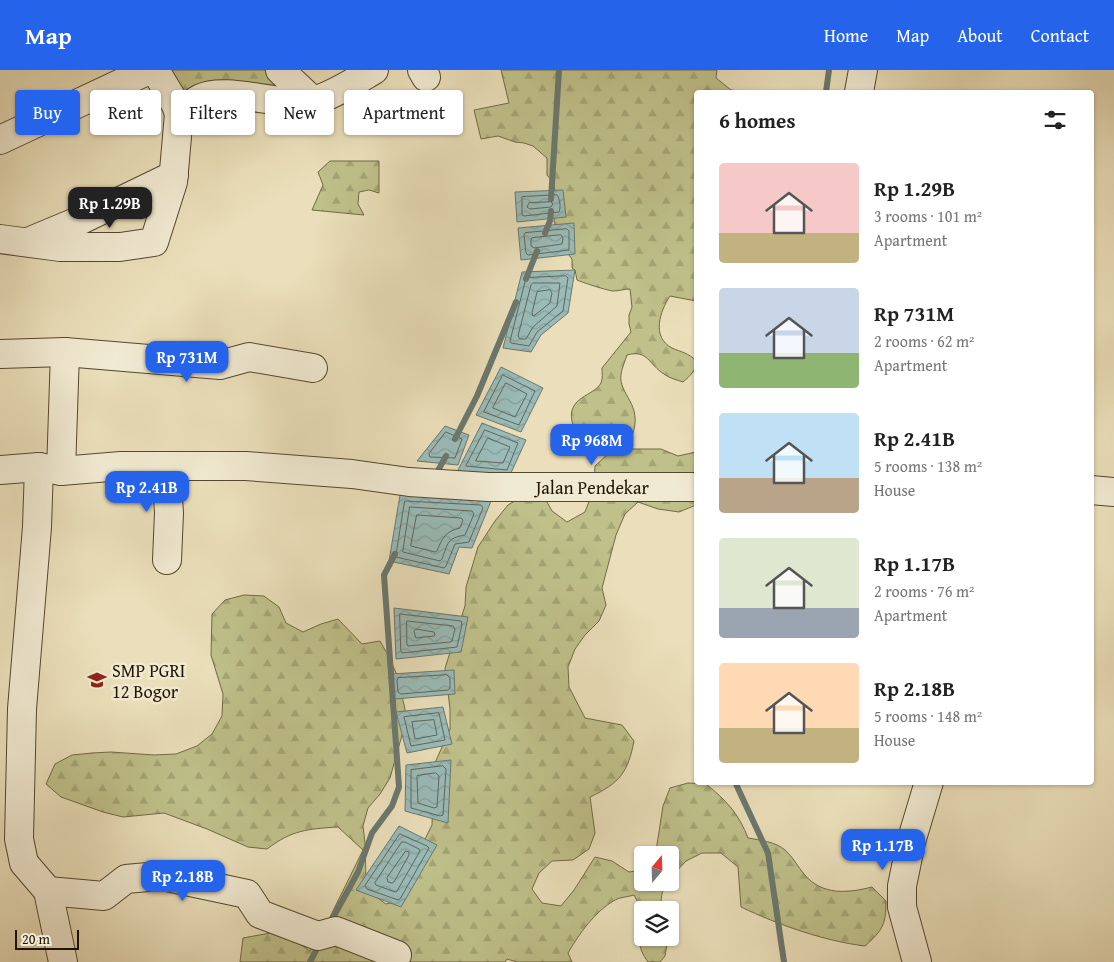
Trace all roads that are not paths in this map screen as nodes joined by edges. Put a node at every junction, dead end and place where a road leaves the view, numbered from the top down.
1 (149, 70) edge
2 (155, 70) edge
3 (280, 70) edge
4 (374, 70) edge
5 (863, 70) edge
6 (301, 90) edge
7 (859, 90) edge
8 (334, 92) edge
9 (171, 97) edge
10 (177, 135) edge
11 (0, 140) edge
12 (174, 175) junction
13 (0, 239) edge
14 (28, 242) junction
15 (65, 352) junction
16 (0, 354) edge
17 (313, 368) dead end
18 (166, 466) junction
19 (50, 469) junction
20 (0, 470) edge
21 (694, 487) edge
22 (1094, 490) edge
23 (1114, 492) edge
24 (167, 560) dead end
25 (10, 732) edge
26 (928, 785) edge
27 (10, 809) edge
28 (48, 890) junction
29 (397, 955) dead end
30 (63, 962) edge
31 (917, 962) edge

1 - 11 street
2 - 9 street
3 - 6 street
4 - 8 street
5 - 7 street
10 - 12 street
12 - 14 street
12 - 14 street
13 - 14 street
15 - 16 street
15 - 17 street
15 - 19 street
18 - 19 street, Jalan Pendekar
18 - 21 street, Jalan Pendekar
18 - 24 street
19 - 20 street, Jalan Pendekar
19 - 25 street
22 - 23 street
25 - 27 street
26 - 31 street
27 - 28 street
28 - 29 street
28 - 30 street

